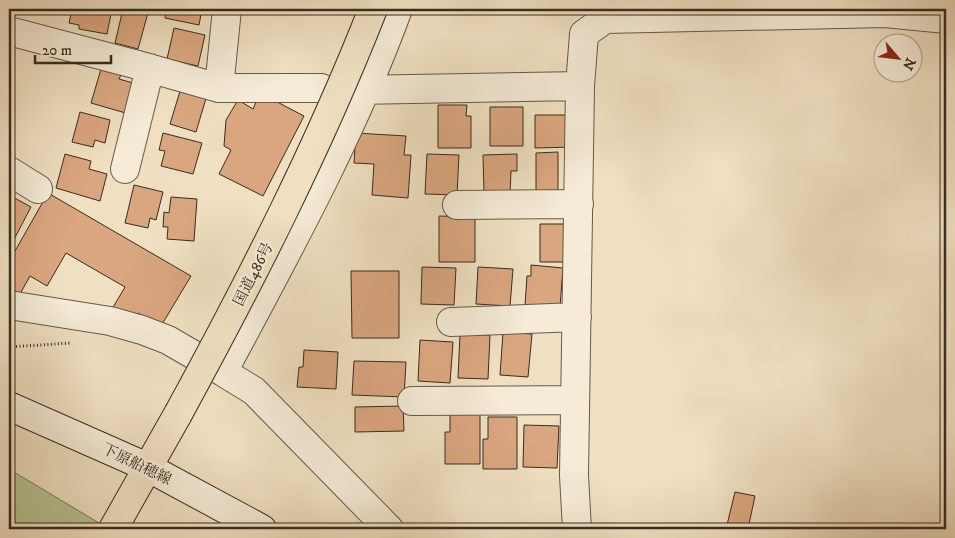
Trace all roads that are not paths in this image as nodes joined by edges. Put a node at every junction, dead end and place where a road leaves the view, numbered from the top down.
1 (227, 9) edge
2 (373, 9) edge
3 (398, 9) edge
4 (946, 19) edge
5 (9, 31) edge
6 (150, 68) junction
7 (580, 86) junction
8 (219, 88) junction
9 (321, 88) dead end
10 (360, 91) junction
11 (125, 169) dead end
12 (9, 171) edge
13 (38, 189) dead end
14 (579, 204) junction
15 (457, 205) dead end
16 (9, 305) edge
17 (576, 317) junction
18 (451, 322) dead end
19 (223, 372) junction
20 (575, 400) junction
21 (412, 402) dead end
22 (9, 406) edge
23 (147, 467) junction
24 (113, 529) edge
25 (262, 529) edge
26 (389, 529) edge
27 (577, 529) edge

1 - 8 street
2 - 23 highway, 国道486号, bridge
3 - 10 street
4 - 7 street
5 - 6 street
6 - 8 street
6 - 11 street
7 - 10 street
7 - 14 street
8 - 9 street
10 - 19 street
12 - 13 street
14 - 15 street
14 - 17 street
16 - 19 street
17 - 18 street
17 - 20 street
19 - 26 street
20 - 21 street
20 - 27 street
22 - 23 street, 下原船穂線
23 - 24 highway, 国道486号
23 - 25 street, 下原船穂線

